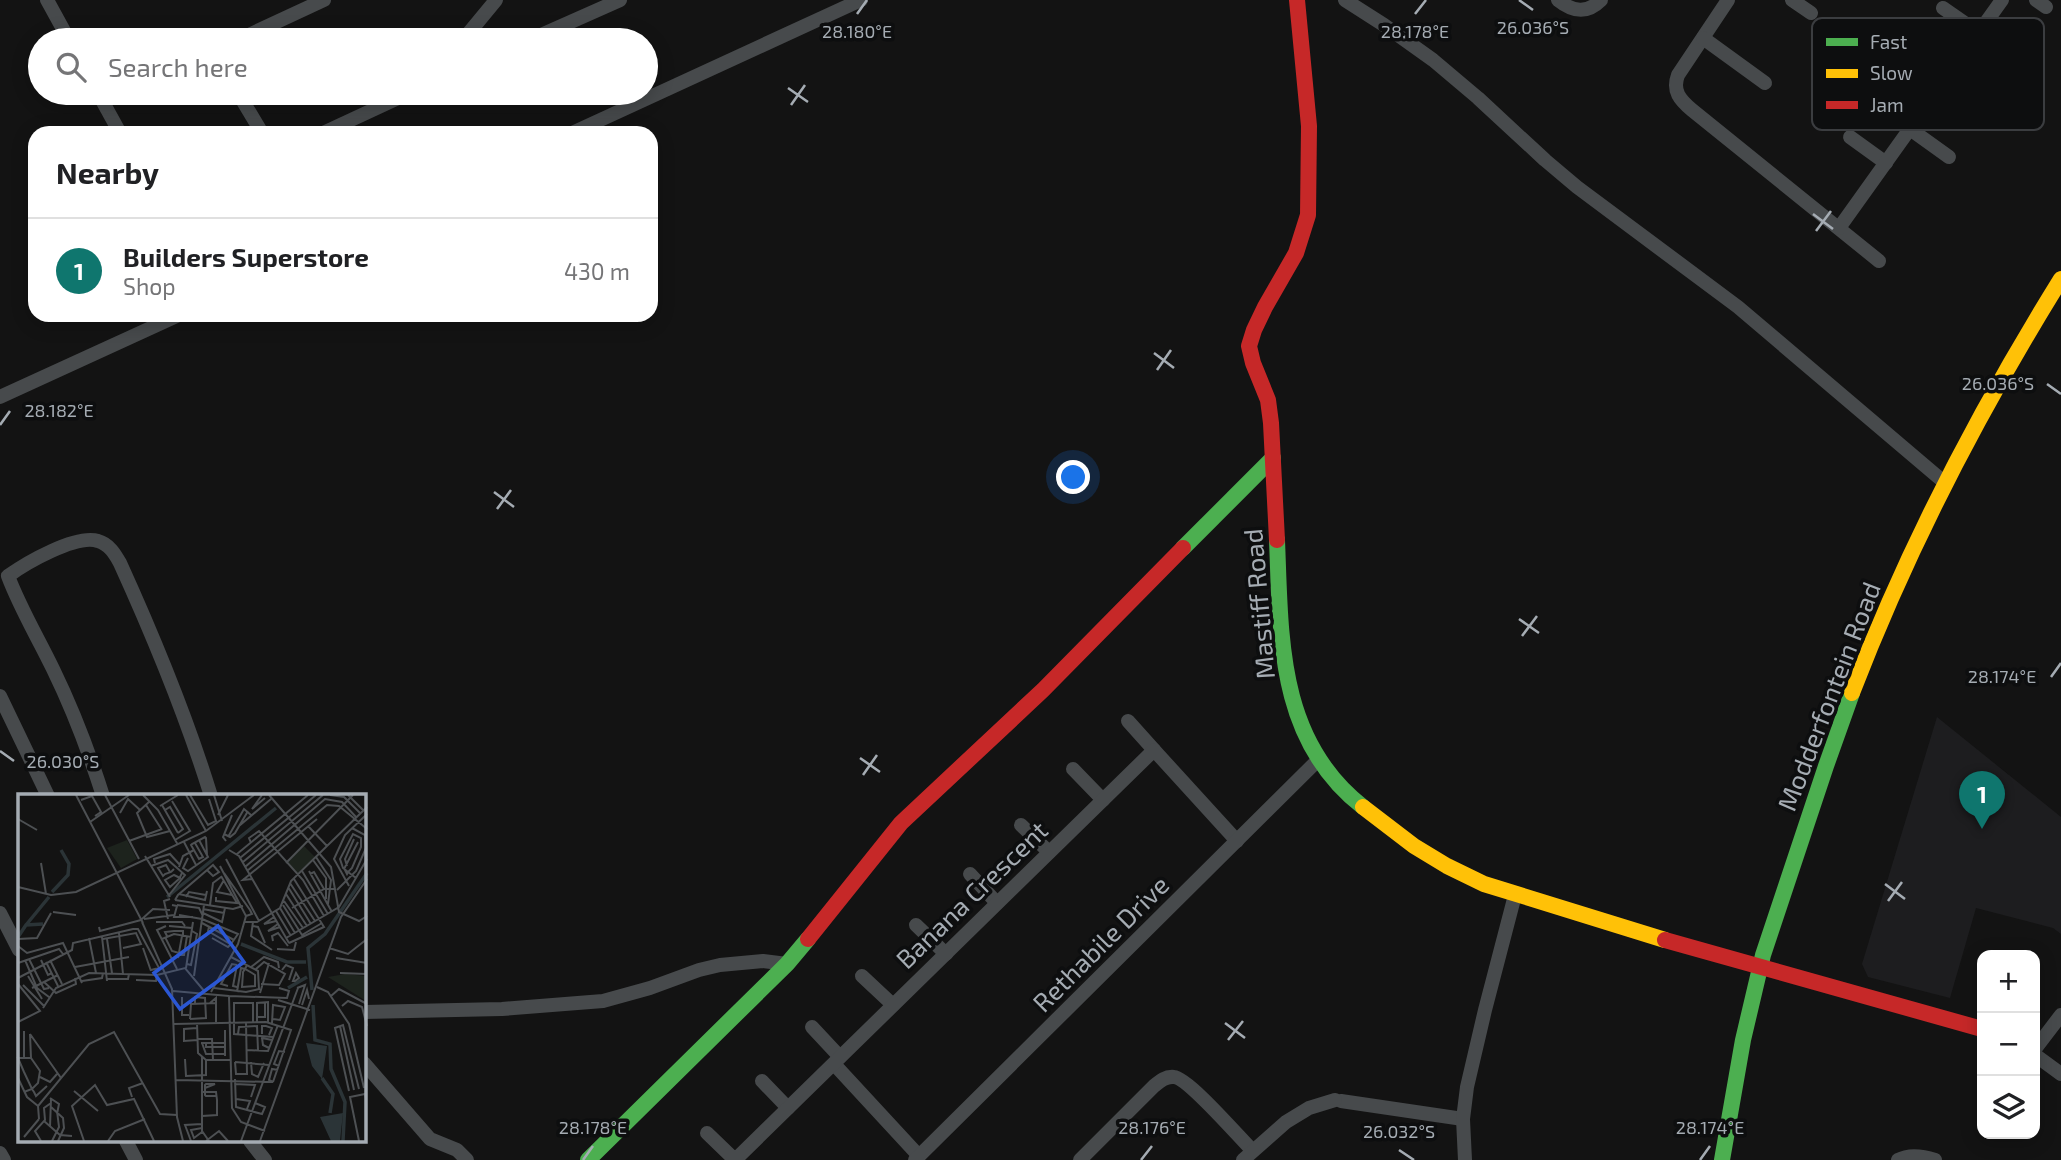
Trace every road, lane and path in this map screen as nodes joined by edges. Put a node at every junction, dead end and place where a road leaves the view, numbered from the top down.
1 (47, 0) edge
2 (324, 0) edge
3 (496, 0) edge
4 (620, 0) edge
5 (862, 0) edge
6 (1297, 0) edge
7 (1345, 0) edge
8 (1558, 0) edge
9 (1601, 0) edge
10 (1728, 0) edge
11 (1792, 0) edge
12 (2002, 0) edge
13 (1943, 8) dead end
14 (1811, 13) dead end
15 (1957, 18) edge
16 (1989, 18) edge
17 (62, 28) edge
18 (264, 28) edge
19 (473, 28) edge
20 (557, 28) edge
21 (1703, 38) junction
22 (1765, 83) dead end
23 (658, 94) edge
24 (104, 105) edge
25 (245, 105) edge
26 (383, 105) edge
27 (633, 105) edge
28 (116, 126) edge
29 (258, 126) edge
30 (338, 126) edge
31 (587, 126) edge
32 (1909, 130) edge
33 (1911, 130) edge
34 (1850, 137) dead end
35 (1949, 157) dead end
36 (1886, 163) junction
37 (1839, 228) junction
38 (1879, 261) dead end
39 (2061, 279) edge
40 (164, 322) edge
41 (0, 397) edge
42 (1273, 458) junction
43 (1944, 482) junction
44 (4, 579) edge
45 (0, 696) edge
46 (1128, 721) dead end
47 (1154, 750) junction
48 (1318, 760) junction
49 (1073, 769) dead end
50 (47, 794) edge
51 (102, 794) edge
52 (210, 794) edge
53 (1103, 800) junction
54 (1021, 825) dead end
55 (1237, 841) junction
56 (1049, 852) junction
57 (970, 874) dead end
58 (1516, 895) junction
59 (997, 903) junction
60 (0, 913) edge
61 (916, 925) dead end
62 (18, 948) edge
63 (946, 954) junction
64 (787, 964) junction
65 (1759, 967) junction
66 (862, 976) dead end
67 (893, 1005) junction
68 (366, 1013) edge
69 (2061, 1015) edge
70 (812, 1027) dead end
71 (1977, 1028) edge
72 (2040, 1042) edge
73 (2040, 1059) edge
74 (837, 1060) junction
75 (366, 1065) edge
76 (2061, 1074) edge
77 (762, 1081) dead end
78 (788, 1108) junction
79 (1463, 1119) junction
80 (707, 1133) dead end
81 (127, 1142) edge
82 (251, 1142) edge
83 (0, 1153) edge
84 (1248, 1155) edge
85 (917, 1158) edge
86 (4, 1160) edge
87 (136, 1160) edge
88 (265, 1160) edge
89 (467, 1160) edge
90 (587, 1160) edge
91 (735, 1160) edge
92 (1080, 1160) edge
93 (1465, 1160) edge
94 (1722, 1160) edge
95 (1898, 1160) edge
96 (1935, 1160) edge

1 - 17 street
2 - 18 street
3 - 19 street
4 - 20 street
5 - 23 street
6 - 42 street, Mastiff Road
7 - 43 street
8 - 9 street
10 - 21 street
11 - 14 street
12 - 16 street
13 - 15 street
21 - 22 street
21 - 37 street
24 - 28 street
25 - 29 street
26 - 30 street
27 - 31 street
32 - 36 street
33 - 35 street
34 - 36 street
36 - 37 street
37 - 38 street
39 - 43 street, Modderfontein Road
40 - 41 street
42 - 48 street, Mastiff Road
42 - 64 street
43 - 65 street, Modderfontein Road
44 - 51 street
44 - 52 street
45 - 50 street
46 - 47 street
47 - 53 street, Banana Crescent
47 - 55 street
48 - 55 street, Rethabile Drive
48 - 58 street, Mastiff Road
49 - 53 street
53 - 56 street, Banana Crescent
54 - 56 street
55 - 85 street, Rethabile Drive
56 - 59 street, Banana Crescent
57 - 59 street
58 - 65 street, Mastiff Road
58 - 79 street
59 - 63 street, Banana Crescent
60 - 62 street
61 - 63 street
63 - 67 street, Banana Crescent
64 - 68 street
64 - 90 street
65 - 71 street, Mastiff Road
65 - 94 street, Modderfontein Road
66 - 67 street
67 - 74 street, Banana Crescent
69 - 72 street
70 - 74 street
73 - 76 street
74 - 78 street, Banana Crescent
74 - 85 street
75 - 89 street
77 - 78 street
78 - 91 street, Banana Crescent
79 - 84 street
79 - 93 street
80 - 91 street
81 - 87 street
82 - 88 street
83 - 86 street
84 - 92 street
95 - 96 street

